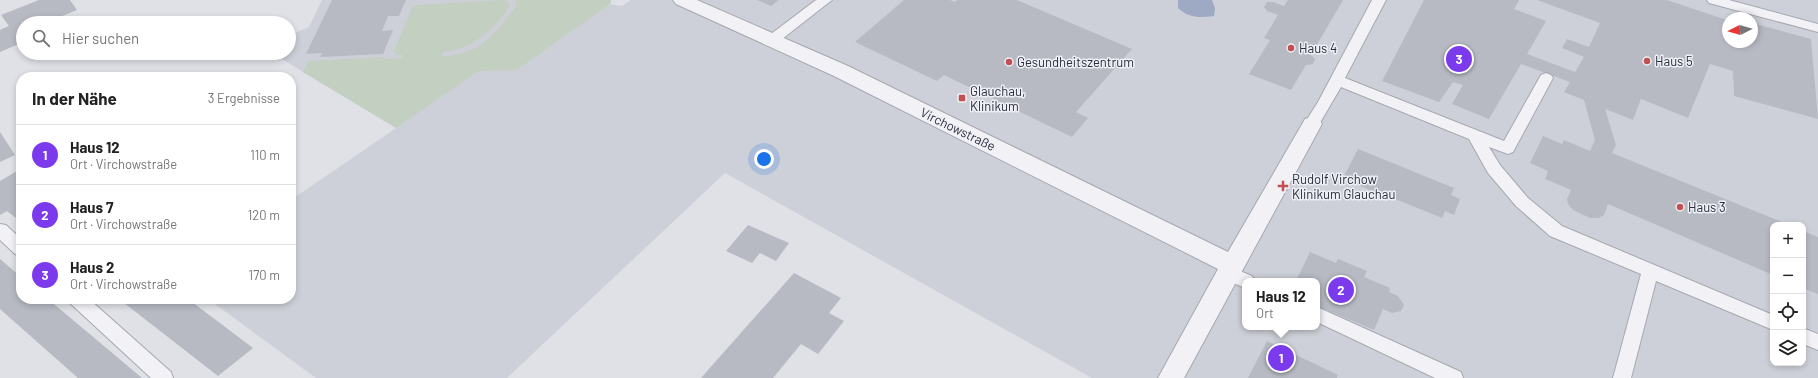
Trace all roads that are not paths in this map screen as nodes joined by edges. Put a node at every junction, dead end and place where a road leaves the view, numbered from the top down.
1 (682, 0) edge
2 (824, 0) edge
3 (1378, 0) edge
4 (1714, 0) edge
5 (1818, 28) edge
6 (772, 40) junction
7 (1546, 78) dead end
8 (1337, 80) junction
9 (1312, 124) joint
10 (1476, 135) junction
11 (0, 230) edge
12 (16, 244) edge
13 (1650, 271) junction
14 (1235, 273) edge
15 (83, 304) edge
16 (1320, 315) edge
17 (1770, 322) edge
18 (1806, 337) edge
19 (1818, 342) edge
20 (164, 378) edge
21 (1171, 378) edge
22 (1454, 378) edge
23 (1622, 378) edge

1 - 6 street, Virchowstraße
2 - 6 lane
3 - 8 lane
4 - 5 lane
6 - 14 street, Virchowstraße
7 - 10 lane
8 - 9 lane
8 - 10 lane
9 - 14 street
10 - 13 lane
11 - 12 lane
13 - 17 lane
13 - 23 lane
14 - 21 street
15 - 20 lane
16 - 22 lane
18 - 19 lane

